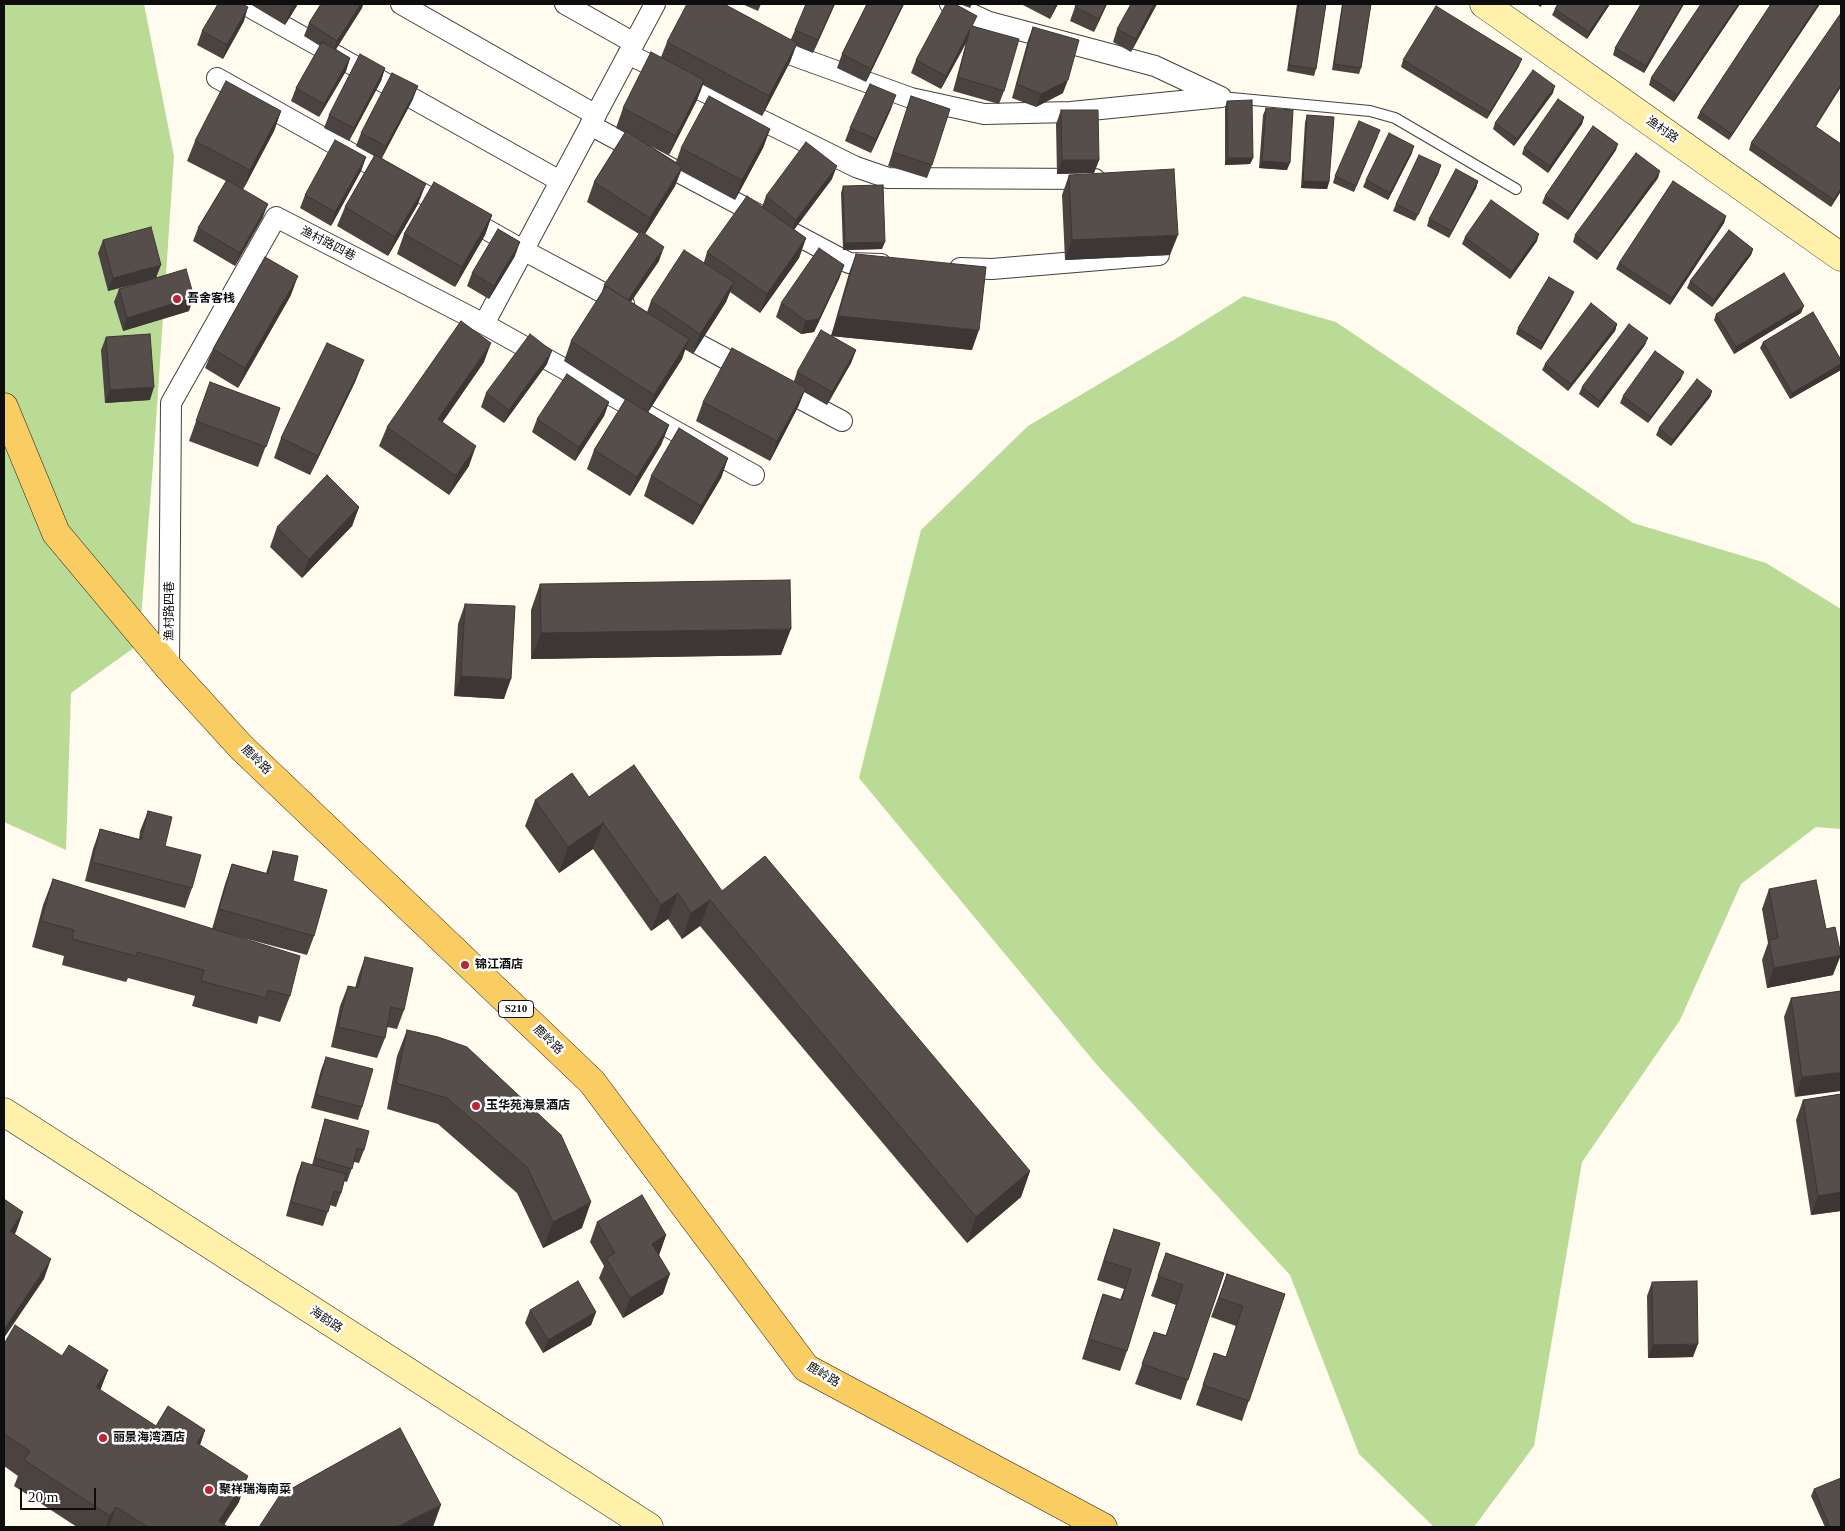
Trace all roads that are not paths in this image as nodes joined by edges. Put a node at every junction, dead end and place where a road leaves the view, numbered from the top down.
1 (244, 4) edge
2 (401, 4) edge
3 (565, 4) edge
4 (655, 4) edge
5 (950, 4) edge
6 (1484, 4) edge
7 (753, 38) edge
8 (631, 48) junction
9 (217, 78) dead end
10 (1220, 97) junction
11 (593, 120) junction
12 (1114, 179) edge
13 (560, 181) junction
14 (1516, 189) dead end
15 (523, 250) junction
16 (1159, 255) edge
17 (1841, 257) edge
18 (897, 265) edge
19 (944, 267) edge
20 (484, 324) junction
21 (4, 407) edge
22 (842, 421) dead end
23 (754, 475) dead end
24 (169, 668) junction
25 (4, 1112) edge
26 (648, 1527) edge
27 (1103, 1527) edge

1 - 13 street
2 - 11 street
3 - 8 street
4 - 8 street
5 - 10 street
6 - 17 street, 渔村路
7 - 10 street
8 - 11 street
8 - 12 street
9 - 15 street
10 - 14 lane
11 - 13 street
11 - 18 street
13 - 15 street
15 - 20 street
15 - 22 street
16 - 19 street
20 - 23 street
20 - 24 street, 渔村路四巷
21 - 24 main road, 鹿岭路 / S210
24 - 27 main road, 鹿岭路 / S210
25 - 26 street, 海韵路

